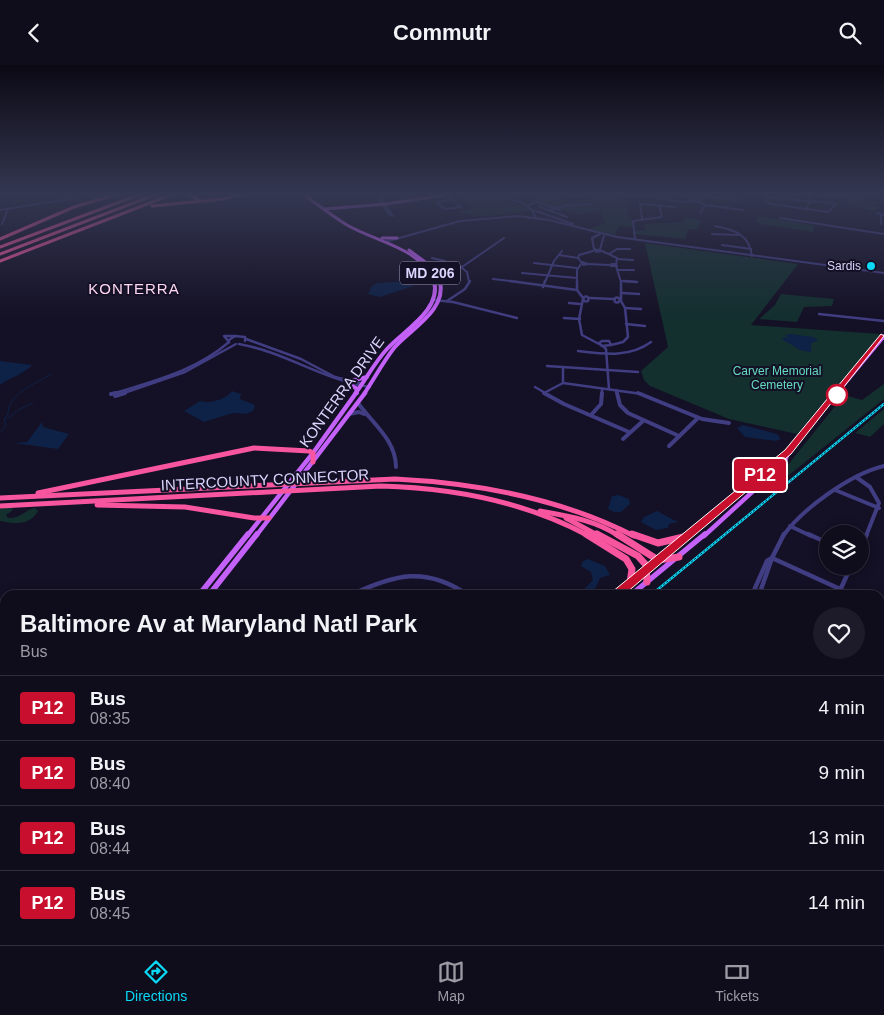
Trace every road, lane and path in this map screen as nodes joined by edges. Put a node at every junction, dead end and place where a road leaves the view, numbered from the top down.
1 (30, 235) edge
2 (49, 235) edge
3 (68, 235) edge
4 (372, 235) edge
5 (378, 235) edge
6 (413, 235) edge
7 (414, 235) edge
8 (597, 235) edge
9 (603, 235) junction
10 (635, 235) edge
11 (739, 235) edge
12 (382, 237) junction
13 (504, 238) dead end
14 (398, 239) junction
15 (635, 239) junction
16 (389, 242) junction
17 (398, 245) junction
18 (722, 245) dead end
19 (0, 246) edge
20 (630, 249) dead end
21 (751, 249) junction
22 (562, 251) dead end
23 (593, 251) junction
24 (601, 251) junction
25 (608, 253) junction
26 (0, 255) edge
27 (559, 255) junction
28 (752, 256) junction
29 (578, 257) junction
30 (432, 258) dead end
31 (618, 259) junction
32 (633, 260) dead end
33 (445, 261) junction
34 (0, 262) edge
35 (802, 262) junction
36 (534, 263) dead end
37 (430, 264) junction
38 (581, 264) junction
39 (424, 265) junction
40 (553, 265) junction
41 (615, 266) junction
42 (462, 267) junction
43 (634, 270) dead end
44 (522, 273) dead end
45 (884, 274) edge
46 (549, 276) junction
47 (577, 278) junction
48 (493, 279) dead end
49 (621, 281) junction
50 (637, 282) dead end
51 (544, 287) junction
52 (577, 289) junction
53 (622, 293) junction
54 (639, 294) dead end
55 (583, 299) junction
56 (433, 300) junction
57 (619, 300) junction
58 (438, 301) junction
59 (447, 301) junction
60 (569, 303) dead end
61 (625, 308) junction
62 (642, 309) dead end
63 (819, 313) dead end
64 (517, 318) dead end
65 (564, 318) dead end
66 (580, 319) junction
67 (884, 321) edge
68 (626, 324) junction
69 (645, 325) dead end
70 (247, 333) joint
71 (236, 336) junction
72 (884, 336) edge
73 (246, 338) junction
74 (229, 341) junction
75 (651, 342) dead end
76 (237, 344) junction
77 (605, 345) junction
78 (578, 351) dead end
79 (301, 359) joint
80 (547, 366) dead end
81 (563, 367) junction
82 (608, 370) junction
83 (638, 372) dead end
84 (327, 375) junction
85 (370, 375) junction
86 (349, 383) junction
87 (563, 383) junction
88 (363, 385) junction
89 (370, 387) junction
90 (535, 387) dead end
91 (602, 389) junction
92 (609, 389) junction
93 (616, 390) junction
94 (544, 393) junction
95 (356, 395) junction
96 (358, 403) junction
97 (349, 414) junction
98 (366, 415) junction
99 (591, 415) junction
100 (698, 418) junction
101 (643, 421) junction
102 (729, 423) dead end
103 (630, 432) junction
104 (679, 436) junction
105 (623, 439) dead end
106 (668, 446) dead end
107 (788, 452) junction
108 (313, 453) junction
109 (313, 462) junction
110 (884, 466) edge
111 (396, 467) dead end
112 (856, 477) junction
113 (835, 490) junction
114 (11, 498) junction
115 (0, 499) edge
116 (526, 500) junction
117 (0, 506) edge
118 (17, 506) junction
119 (879, 508) junction
120 (528, 509) junction
121 (560, 515) junction
122 (269, 518) junction
123 (260, 519) junction
124 (790, 527) junction
125 (869, 530) edge
126 (688, 536) junction
127 (819, 539) edge
128 (679, 557) junction
129 (772, 558) junction
130 (658, 561) junction
131 (647, 570) junction
132 (847, 575) edge
133 (647, 582) junction
134 (630, 583) junction
135 (840, 589) joint
136 (203, 590) edge
137 (213, 590) edge
138 (362, 590) edge
139 (461, 590) edge
140 (622, 590) edge
141 (637, 590) edge
142 (754, 590) edge
143 (761, 590) edge

1 - 19 highway
2 - 26 highway
3 - 34 highway
4 - 16 main road, MD 206
5 - 12 main road, MD 206
6 - 14 street
7 - 14 street
8 - 23 street
9 - 15 street
9 - 24 street
9 - 28 street
10 - 15 street
11 - 21 street
12 - 14 main road
12 - 16 main road, MD 206
13 - 42 street
14 - 16 street
14 - 17 main road
15 - 28 street
16 - 17 main road, MD 206
16 - 39 main road, MD 206
17 - 37 main road, MD 206
18 - 21 street
20 - 25 street
21 - 28 street
22 - 27 street
23 - 24 street
23 - 29 street
24 - 25 street
25 - 31 street
27 - 29 street
27 - 40 street
28 - 35 street
28 - 35 street
29 - 38 street
30 - 33 street
31 - 32 street
31 - 41 street
33 - 37 street
33 - 42 street
35 - 45 street
35 - 45 street
36 - 40 street
37 - 39 street
37 - 58 main road, MD 206
38 - 40 street
38 - 41 street
38 - 47 street
39 - 56 main road, MD 206
40 - 46 street
41 - 43 street
41 - 49 street
42 - 59 street
44 - 46 street
46 - 47 street
46 - 51 street
47 - 52 street
48 - 51 street
49 - 50 street
49 - 53 street
51 - 52 street
52 - 55 street
53 - 54 street
53 - 57 street
55 - 57 street
55 - 60 street
55 - 66 street
56 - 58 street
56 - 85 main road, KONTERRA DRIVE / MD 206
57 - 61 street
58 - 59 street
58 - 89 main road, KONTERRA DRIVE / MD 206
59 - 64 street
61 - 62 street
61 - 68 street
63 - 67 street
65 - 66 street
66 - 77 street
68 - 69 street
68 - 77 street
70 - 71 street
70 - 73 street
71 - 73 street
71 - 74 street
71 - 74 street
72 - 107 main road
73 - 76 street
73 - 79 street
74 - 76 street
74 - 76 street
75 - 77 street
76 - 84 street
77 - 78 street
77 - 82 street
79 - 84 street
80 - 81 street
81 - 82 street
81 - 87 street
82 - 83 street
82 - 92 street
84 - 86 street
85 - 86 main road
85 - 88 main road, KONTERRA DRIVE / MD 206
86 - 88 street
86 - 95 main road
87 - 91 street
87 - 94 street
88 - 89 street
88 - 95 main road, KONTERRA DRIVE / MD 206
89 - 96 main road, KONTERRA DRIVE / MD 206
90 - 94 street
91 - 92 street
91 - 99 street
92 - 93 street
93 - 100 street
93 - 101 street
94 - 99 street
95 - 108 main road, KONTERRA DRIVE / MD 206
96 - 97 main road, KONTERRA DRIVE / MD 206
96 - 98 street
97 - 98 street
97 - 109 main road, KONTERRA DRIVE / MD 206
98 - 111 street
99 - 103 street
100 - 102 street
100 - 104 street
101 - 103 street
101 - 104 street
103 - 105 street
104 - 106 street
107 - 126 main road
107 - 128 main road
108 - 109 highway
108 - 114 highway
108 - 123 main road, KONTERRA DRIVE / MD 206
109 - 122 main road, KONTERRA DRIVE / MD 206
110 - 112 street
112 - 113 street
112 - 119 street
113 - 119 street
113 - 124 street
114 - 115 highway, INTERCOUNTY CONNECTOR
114 - 116 highway, INTERCOUNTY CONNECTOR
116 - 121 highway
116 - 126 highway
117 - 118 highway, INTERCOUNTY CONNECTOR
118 - 120 highway, INTERCOUNTY CONNECTOR
118 - 123 highway
119 - 125 street
120 - 121 highway
120 - 134 highway
121 - 130 highway
121 - 131 highway
122 - 123 highway
122 - 137 main road, KONTERRA DRIVE / MD 206
123 - 136 main road, KONTERRA DRIVE / MD 206
124 - 127 street
124 - 129 street
126 - 130 main road
128 - 130 highway
128 - 133 main road
129 - 135 street
129 - 142 street
129 - 143 street
130 - 131 main road
131 - 133 highway
131 - 134 main road
132 - 135 street
133 - 141 main road
134 - 140 main road
138 - 139 street

